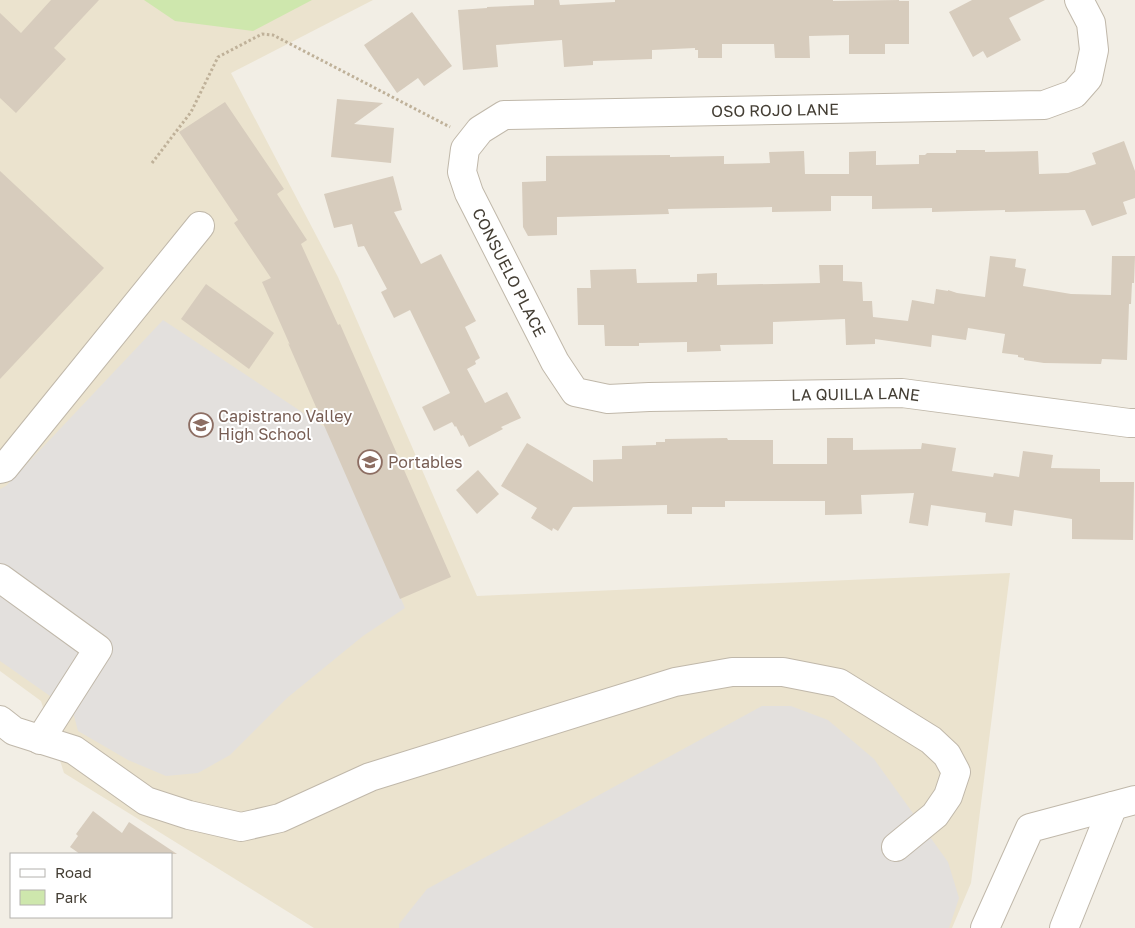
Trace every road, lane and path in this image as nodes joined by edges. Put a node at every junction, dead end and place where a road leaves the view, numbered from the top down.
1 (1079, 0) edge
2 (469, 144) junction
3 (152, 163) dead end
4 (200, 226) dead end
5 (575, 392) joint
6 (1135, 422) edge
7 (0, 469) edge
8 (0, 578) edge
9 (7, 726) edge
10 (40, 740) junction
11 (1124, 803) edge
12 (896, 847) dead end
13 (985, 928) edge
14 (1064, 928) edge

1 - 2 street, OSO ROJO LANE
2 - 3 path
2 - 5 street, CONSUELO PLACE
4 - 7 street
5 - 6 street, LA QUILLA LANE
8 - 10 street
9 - 10 street
10 - 12 street
11 - 13 street
11 - 14 street

